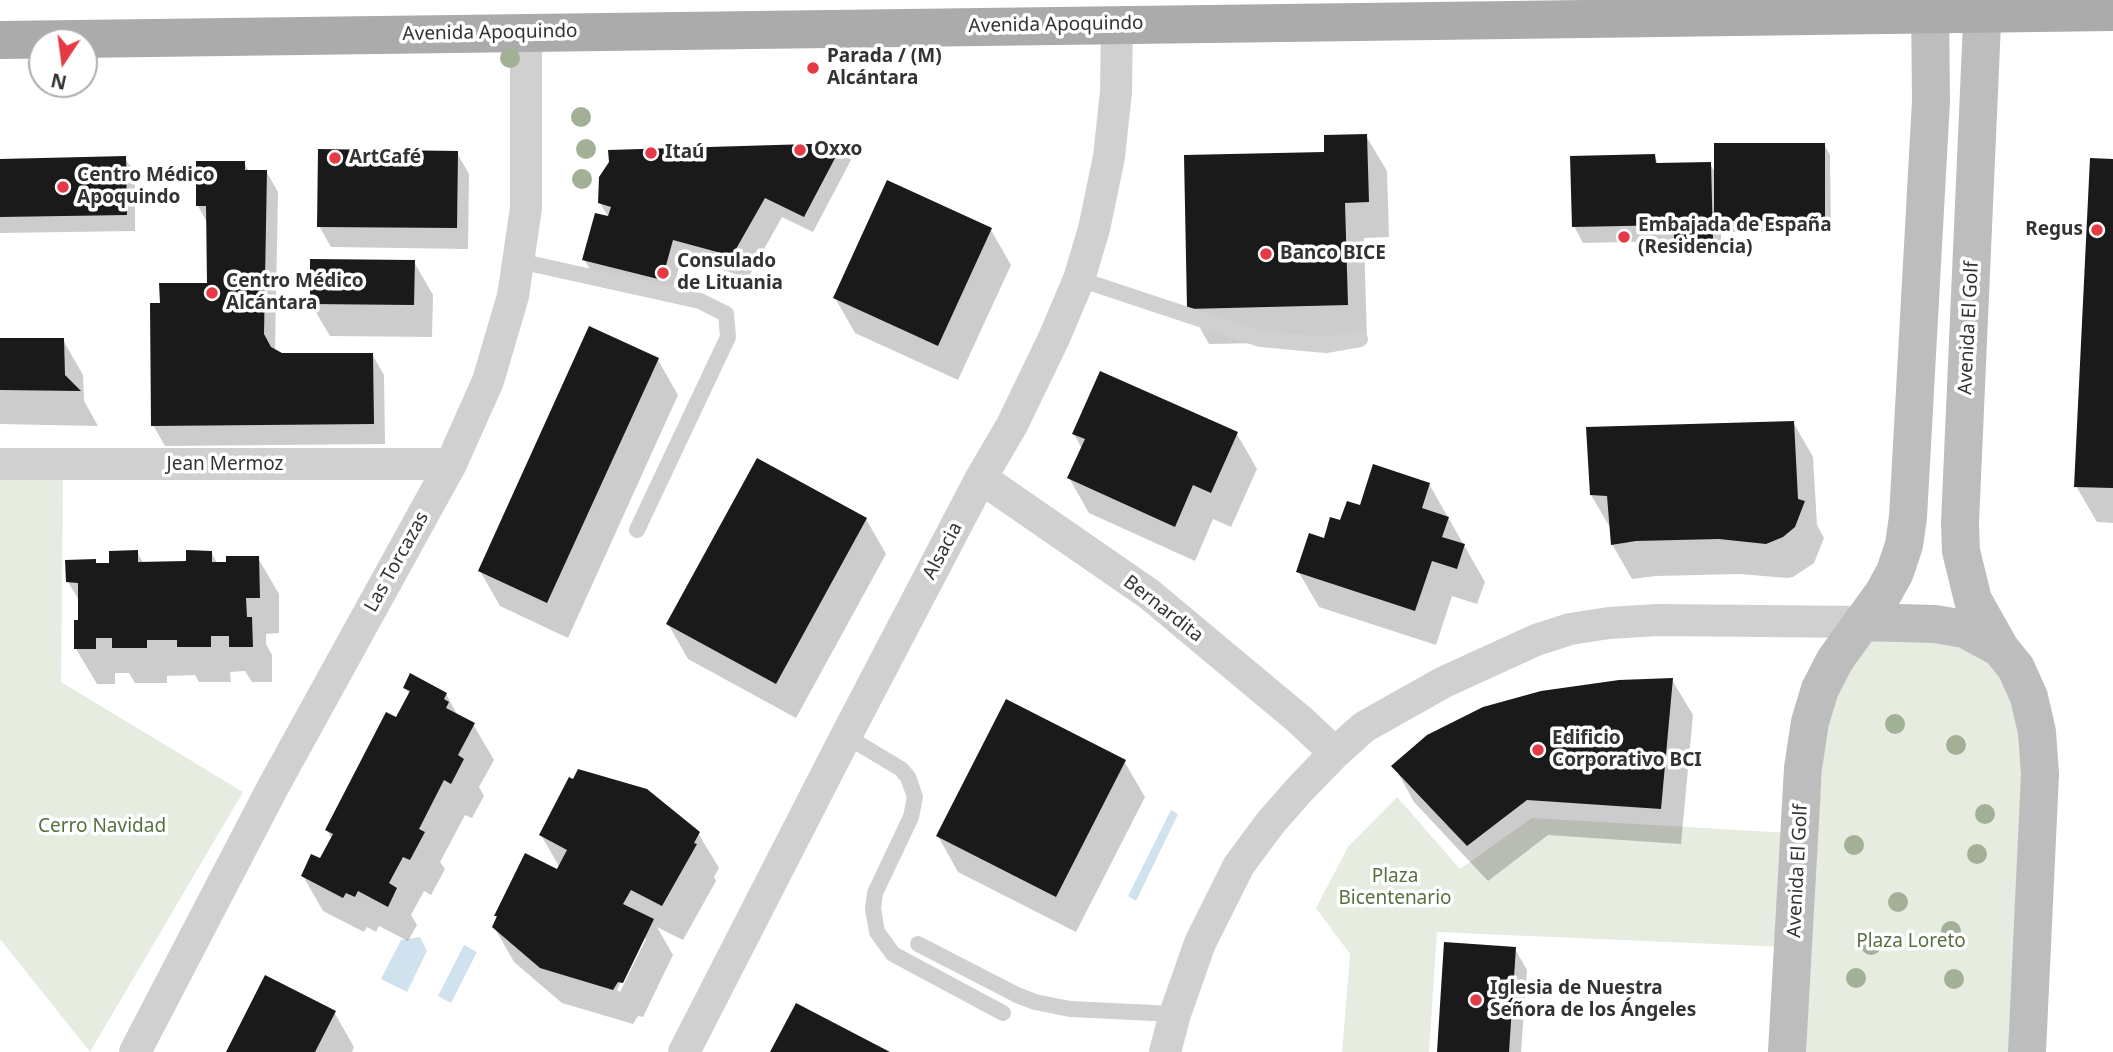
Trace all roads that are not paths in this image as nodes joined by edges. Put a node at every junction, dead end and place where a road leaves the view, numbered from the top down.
1 (1930, 7) edge
2 (1982, 7) edge
3 (2113, 12) edge
4 (1117, 24) junction
5 (526, 32) junction
6 (0, 40) edge
7 (519, 261) junction
8 (1079, 279) junction
9 (1360, 339) dead end
10 (0, 464) edge
11 (451, 464) junction
12 (981, 478) junction
13 (637, 530) dead end
14 (1863, 622) junction
15 (2000, 648) junction
16 (846, 736) junction
17 (1335, 753) junction
18 (918, 944) dead end
19 (1003, 1013) dead end
20 (1175, 1014) junction
21 (135, 1052) edge
22 (684, 1052) edge
23 (1165, 1052) edge
24 (1787, 1052) edge
25 (2027, 1052) edge

1 - 2 main road, Avenida Apoquindo
1 - 4 main road, Avenida Apoquindo
1 - 14 street, Avenida El Golf
2 - 3 main road, Avenida Apoquindo
2 - 15 street, Avenida El Golf
4 - 5 main road, Avenida Apoquindo
4 - 8 street, Alsacia
5 - 6 main road, Avenida Apoquindo
5 - 7 street, Las Torcazas
7 - 11 street, Las Torcazas
7 - 13 lane
8 - 9 lane
8 - 12 street, Alsacia
10 - 11 street, Jean Mermoz
11 - 21 street, Las Torcazas
12 - 16 street, Alsacia
12 - 17 street, Bernardita
14 - 15 street, Avenida El Golf
14 - 17 street
14 - 24 street, Avenida El Golf
15 - 25 street, Avenida El Golf
16 - 19 lane
16 - 22 street, Alsacia
17 - 20 street
18 - 20 lane
20 - 23 street

